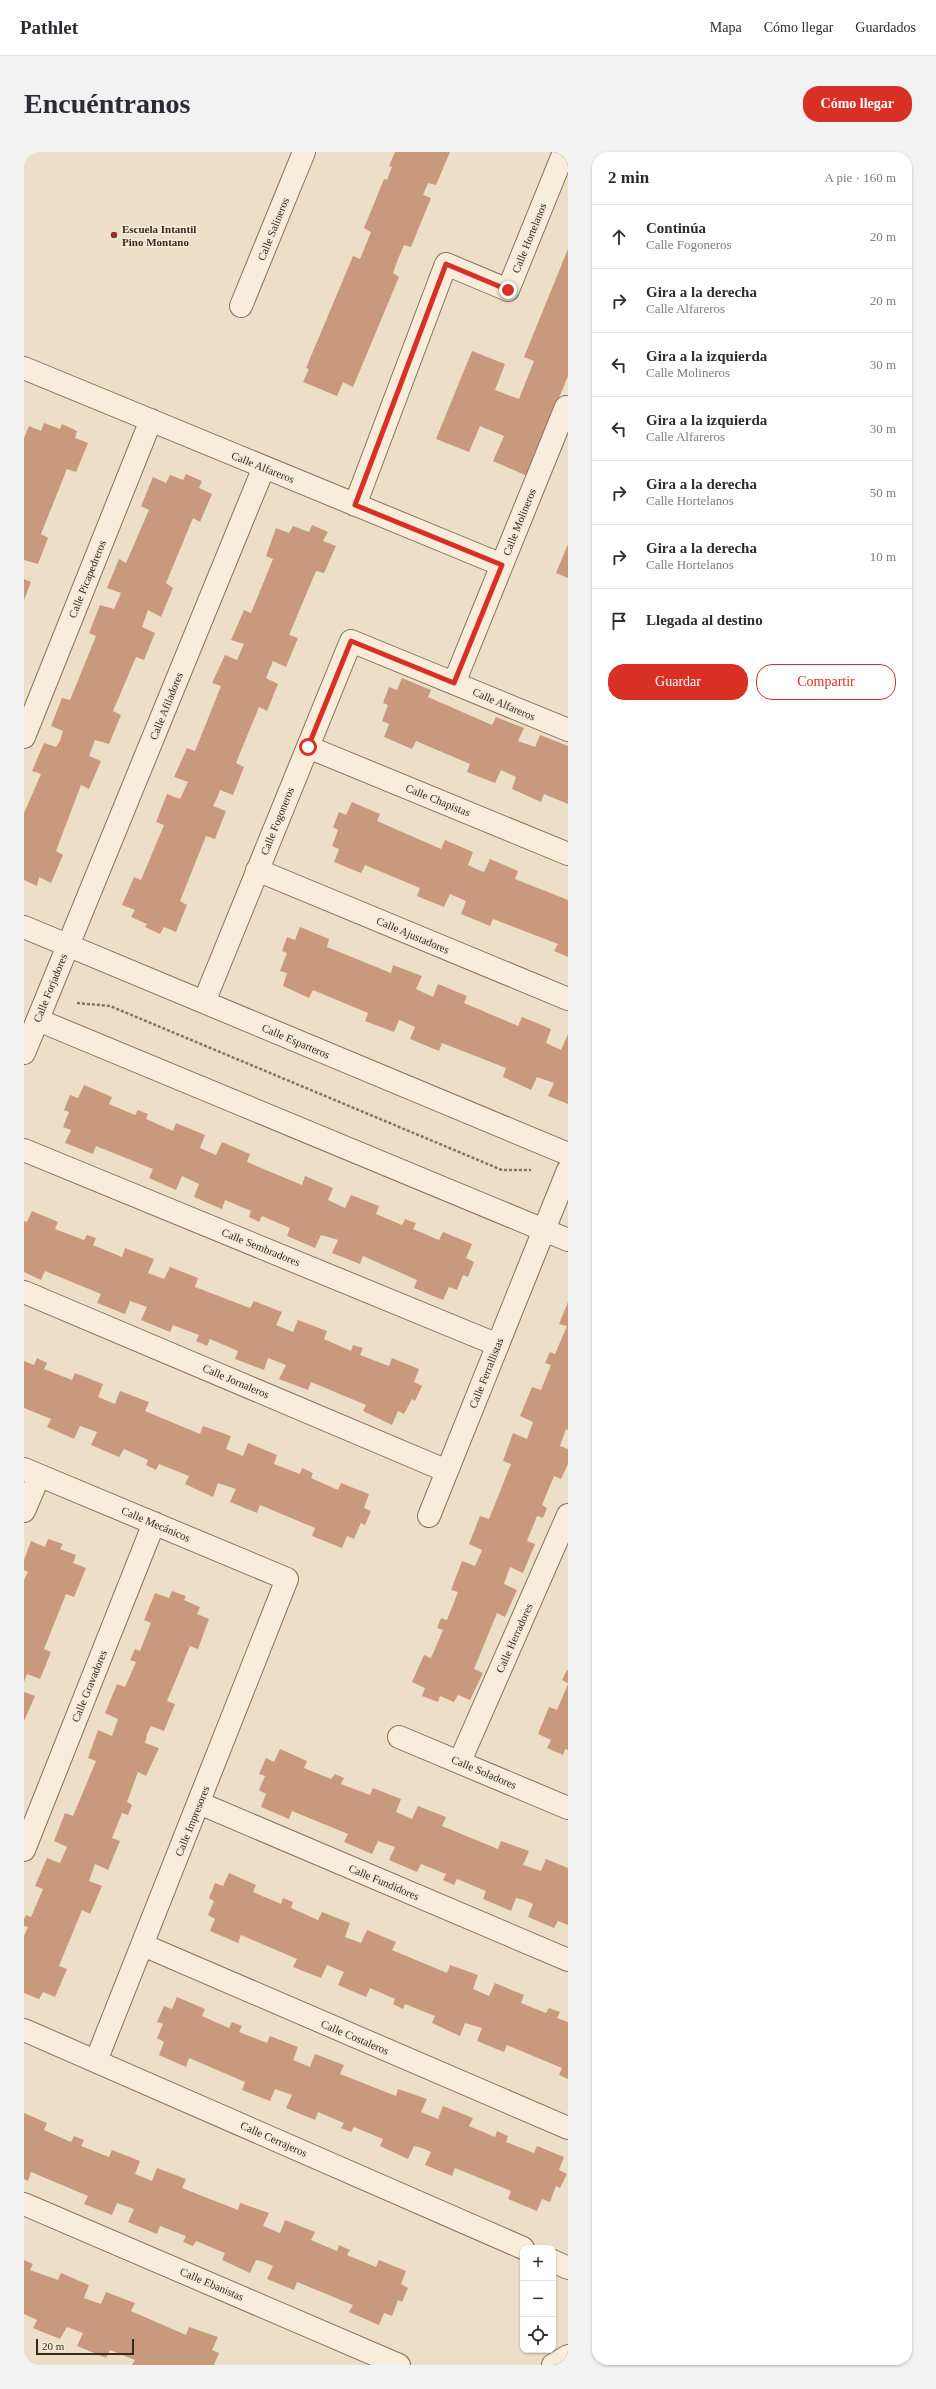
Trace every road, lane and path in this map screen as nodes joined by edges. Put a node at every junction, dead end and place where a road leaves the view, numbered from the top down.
1 (304, 152) edge
2 (564, 152) edge
3 (241, 306) dead end
4 (24, 368) edge
5 (568, 408) edge
6 (150, 420) junction
7 (264, 467) junction
8 (355, 505) junction
9 (502, 565) junction
10 (351, 641) joint
11 (454, 683) junction
12 (568, 730) edge
13 (24, 737) edge
14 (308, 747) junction
15 (568, 854) edge
16 (257, 870) junction
17 (24, 927) edge
18 (68, 946) junction
19 (568, 999) edge
20 (204, 1002) junction
21 (80, 1004) dead end
22 (38, 1020) junction
23 (24, 1053) edge
24 (24, 1150) edge
25 (568, 1154) edge
26 (536, 1170) dead end
27 (568, 1170) edge
28 (544, 1230) junction
29 (568, 1240) edge
30 (24, 1292) edge
31 (498, 1345) junction
32 (447, 1471) junction
33 (31, 1472) edge
34 (24, 1511) edge
35 (568, 1515) edge
36 (429, 1516) dead end
37 (154, 1523) junction
38 (287, 1579) joint
39 (399, 1737) dead end
40 (460, 1761) junction
41 (199, 1803) junction
42 (568, 1808) edge
43 (24, 1850) edge
44 (143, 1945) junction
45 (568, 1960) edge
46 (24, 2030) edge
47 (96, 2061) junction
48 (568, 2128) edge
49 (24, 2204) edge
50 (520, 2247) edge
51 (556, 2262) edge
52 (568, 2268) edge
53 (568, 2356) edge
54 (399, 2365) edge
55 (553, 2365) edge

1 - 3 street, Calle Salineros
2 - 8 street, Calle Hortelanos
4 - 6 street, Calle Alfareros
5 - 9 street, Calle Molineros
6 - 7 street, Calle Alfareros
6 - 13 street, Calle Picapedreros
7 - 8 street, Calle Alfareros
7 - 18 street, Calle Afiladores
8 - 9 street, Calle Alfareros
9 - 11 street, Calle Molineros
10 - 11 street, Calle Alfareros
10 - 14 street, Calle Fogoneros
11 - 12 street, Calle Alfareros
14 - 15 street, Calle Chapistas
14 - 16 street, Calle Fogoneros
16 - 19 street, Calle Ajustadores
16 - 20 street, Calle Fogoneros
17 - 18 street, Calle Esparteros
18 - 20 street, Calle Esparteros
18 - 22 street, Calle Forjadores
20 - 25 street, Calle Esparteros
21 - 26 path
22 - 23 street, Calle Forjadores
22 - 28 street
24 - 31 street, Calle Sembradores
27 - 28 street, Calle Ferrallistas
28 - 29 street
28 - 31 street, Calle Ferrallistas
30 - 32 street, Calle Jornaleros
31 - 32 street, Calle Ferrallistas
32 - 36 street, Calle Ferrallistas
33 - 34 street
33 - 37 street, Calle Mecánicos
35 - 40 street, Calle Herradores
37 - 38 street, Calle Mecánicos
37 - 43 street, Calle Gravadores
38 - 41 street, Calle Impresores
39 - 40 street, Calle Soladores
40 - 42 street, Calle Soladores
41 - 44 street, Calle Impresores
41 - 45 street, Calle Fundidores
44 - 47 street, Calle Impresores
44 - 48 street, Calle Costaleros
46 - 47 street, Calle Cerrajeros
47 - 50 street, Calle Cerrajeros
49 - 54 street, Calle Ebanistas
51 - 52 street
53 - 55 street

